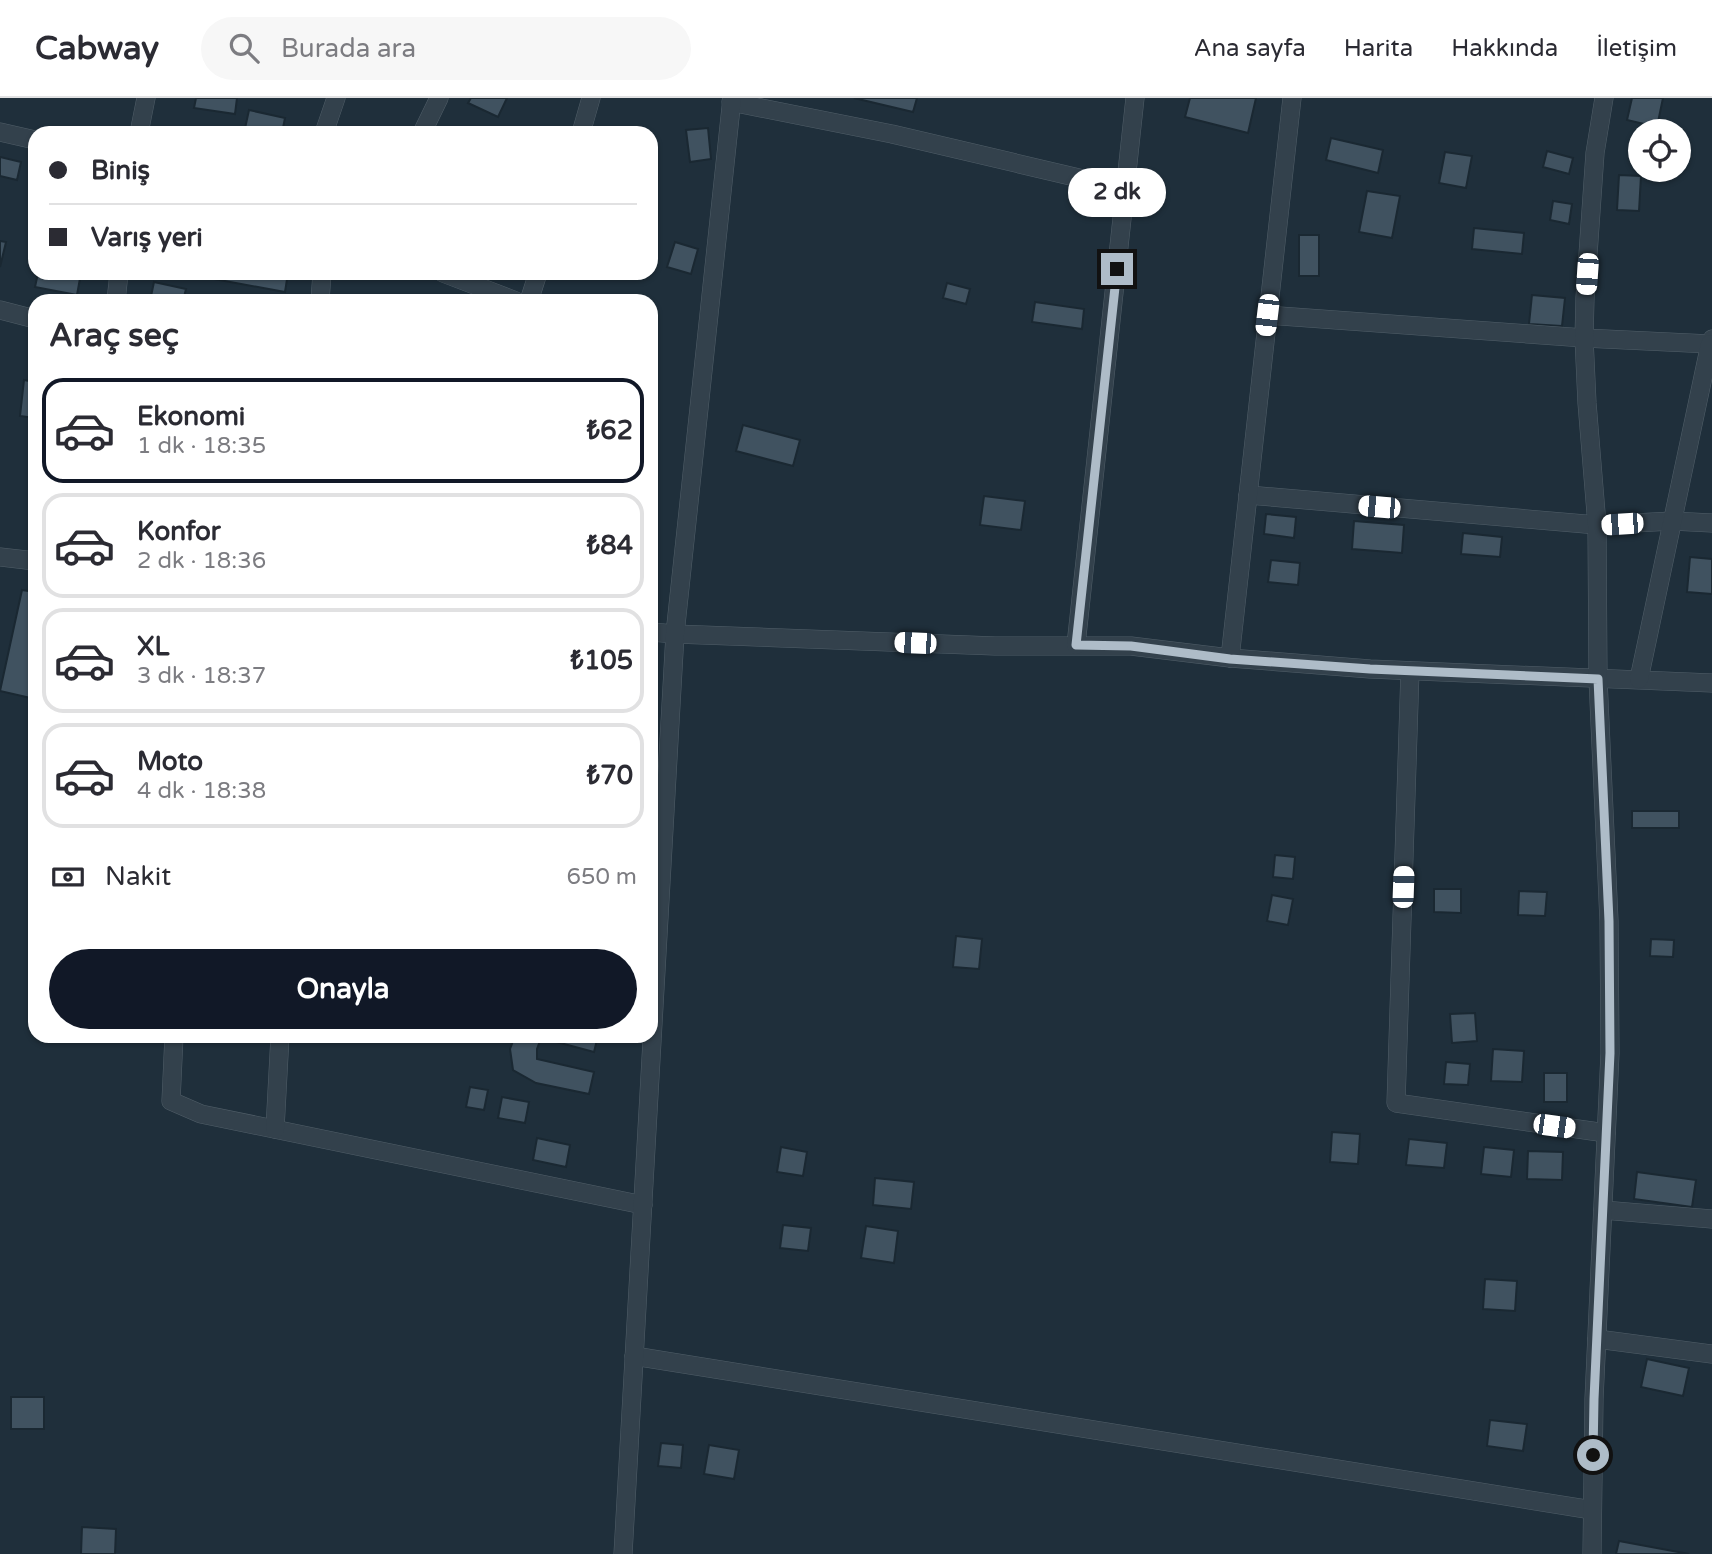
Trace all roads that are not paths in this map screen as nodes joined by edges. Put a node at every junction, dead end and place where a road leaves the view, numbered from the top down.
1 (146, 98) edge
2 (337, 98) edge
3 (439, 98) edge
4 (592, 98) edge
5 (1135, 98) edge
6 (1292, 98) edge
7 (1604, 98) edge
8 (731, 100) edge
9 (140, 126) edge
10 (327, 126) edge
11 (425, 126) edge
12 (583, 126) edge
13 (0, 132) edge
14 (28, 139) edge
15 (1126, 188) junction
16 (459, 280) edge
17 (490, 294) edge
18 (0, 310) edge
19 (1267, 315) junction
20 (28, 317) edge
21 (1584, 338) junction
22 (1711, 341) edge
23 (1248, 495) junction
24 (1672, 521) junction
25 (1712, 523) edge
26 (1597, 526) junction
27 (0, 557) edge
28 (28, 560) edge
29 (658, 633) edge
30 (675, 635) junction
31 (1076, 645) junction
32 (1230, 659) junction
33 (1410, 671) junction
34 (1598, 679) junction
35 (1639, 679) junction
36 (1712, 683) edge
37 (658, 938) edge
38 (174, 1043) edge
39 (280, 1043) edge
40 (652, 1043) edge
41 (275, 1129) junction
42 (1606, 1133) junction
43 (643, 1205) junction
44 (1603, 1210) junction
45 (1712, 1219) edge
46 (1597, 1339) junction
47 (1712, 1354) edge
48 (634, 1356) junction
49 (1592, 1510) junction
50 (623, 1554) edge
51 (1591, 1554) edge

1 - 9 street
2 - 10 street
3 - 11 street
4 - 12 street
5 - 15 street
6 - 19 street
7 - 21 street
8 - 15 street
8 - 30 street
13 - 14 street
15 - 31 street
16 - 17 street
18 - 20 street
19 - 21 street
19 - 23 street
21 - 22 street
21 - 26 street
22 - 24 street
23 - 26 street
23 - 32 street
24 - 25 street
24 - 26 street
24 - 35 street
26 - 34 street
27 - 28 street
29 - 30 street
30 - 31 street
30 - 37 street
31 - 32 street
32 - 33 street
33 - 34 street
33 - 42 street
34 - 35 street
34 - 42 street
35 - 36 street
38 - 41 street
39 - 41 street
40 - 43 street
41 - 43 street
42 - 44 street
43 - 48 street
44 - 45 street
44 - 46 street
46 - 47 street
46 - 49 street
48 - 49 street
48 - 50 street
49 - 51 street

